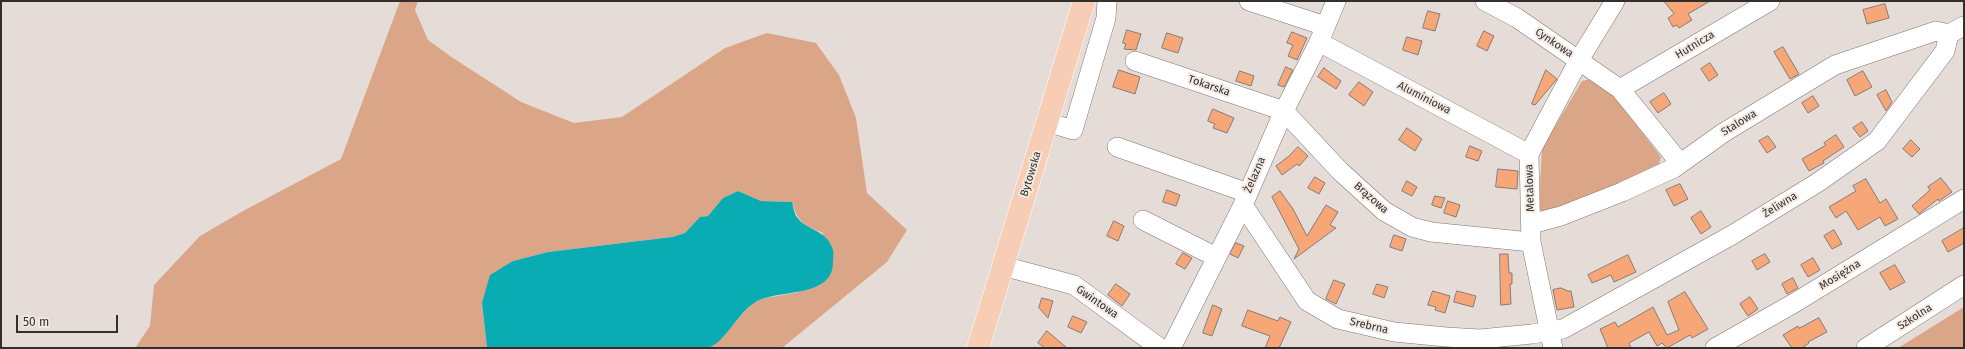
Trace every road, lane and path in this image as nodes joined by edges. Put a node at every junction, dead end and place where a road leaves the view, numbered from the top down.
1 (1084, 1) edge
2 (1107, 1) edge
3 (1249, 1) edge
4 (1336, 1) edge
5 (1485, 1) edge
6 (1615, 1) edge
7 (1770, 1) edge
8 (1957, 30) edge
9 (1322, 34) junction
10 (1579, 60) junction
11 (1135, 61) dead end
12 (1620, 89) junction
13 (1284, 111) junction
14 (1047, 122) junction
15 (1117, 147) dead end
16 (1529, 154) junction
17 (1680, 163) junction
18 (1245, 199) junction
19 (1964, 199) edge
20 (1143, 220) dead end
21 (1531, 233) junction
22 (1216, 257) junction
23 (1003, 266) junction
24 (1964, 285) edge
25 (1551, 340) edge
26 (978, 348) edge
27 (1160, 348) edge
28 (1171, 348) edge
29 (1715, 348) edge
30 (1866, 348) edge

1 - 14 main road, Bytowska
2 - 14 street
3 - 9 street, Aluminiowa
4 - 9 street, Żelazna
5 - 10 street, Cynkowa
6 - 10 street, Metalowa
7 - 12 street, Hutnicza
8 - 17 street, Stalowa
8 - 25 street, Żeliwna
9 - 13 street, Żelazna
9 - 16 street, Aluminiowa
10 - 12 street, Cynkowa
10 - 16 street, Metalowa
11 - 13 street, Tokarska
12 - 17 street, Cynkowa
13 - 18 street, Żelazna
13 - 21 street, Brązowa
14 - 23 main road, Bytowska
15 - 18 street
16 - 21 street, Metalowa
17 - 21 street, Stalowa
18 - 22 street, Żelazna
18 - 25 street, Srebrna
19 - 29 street, Mosiężna
20 - 22 street
21 - 25 street, Metalowa
22 - 28 street, Żelazna
23 - 26 main road, Bytowska
23 - 27 street, Gwintowa
24 - 30 street, Szkolna

